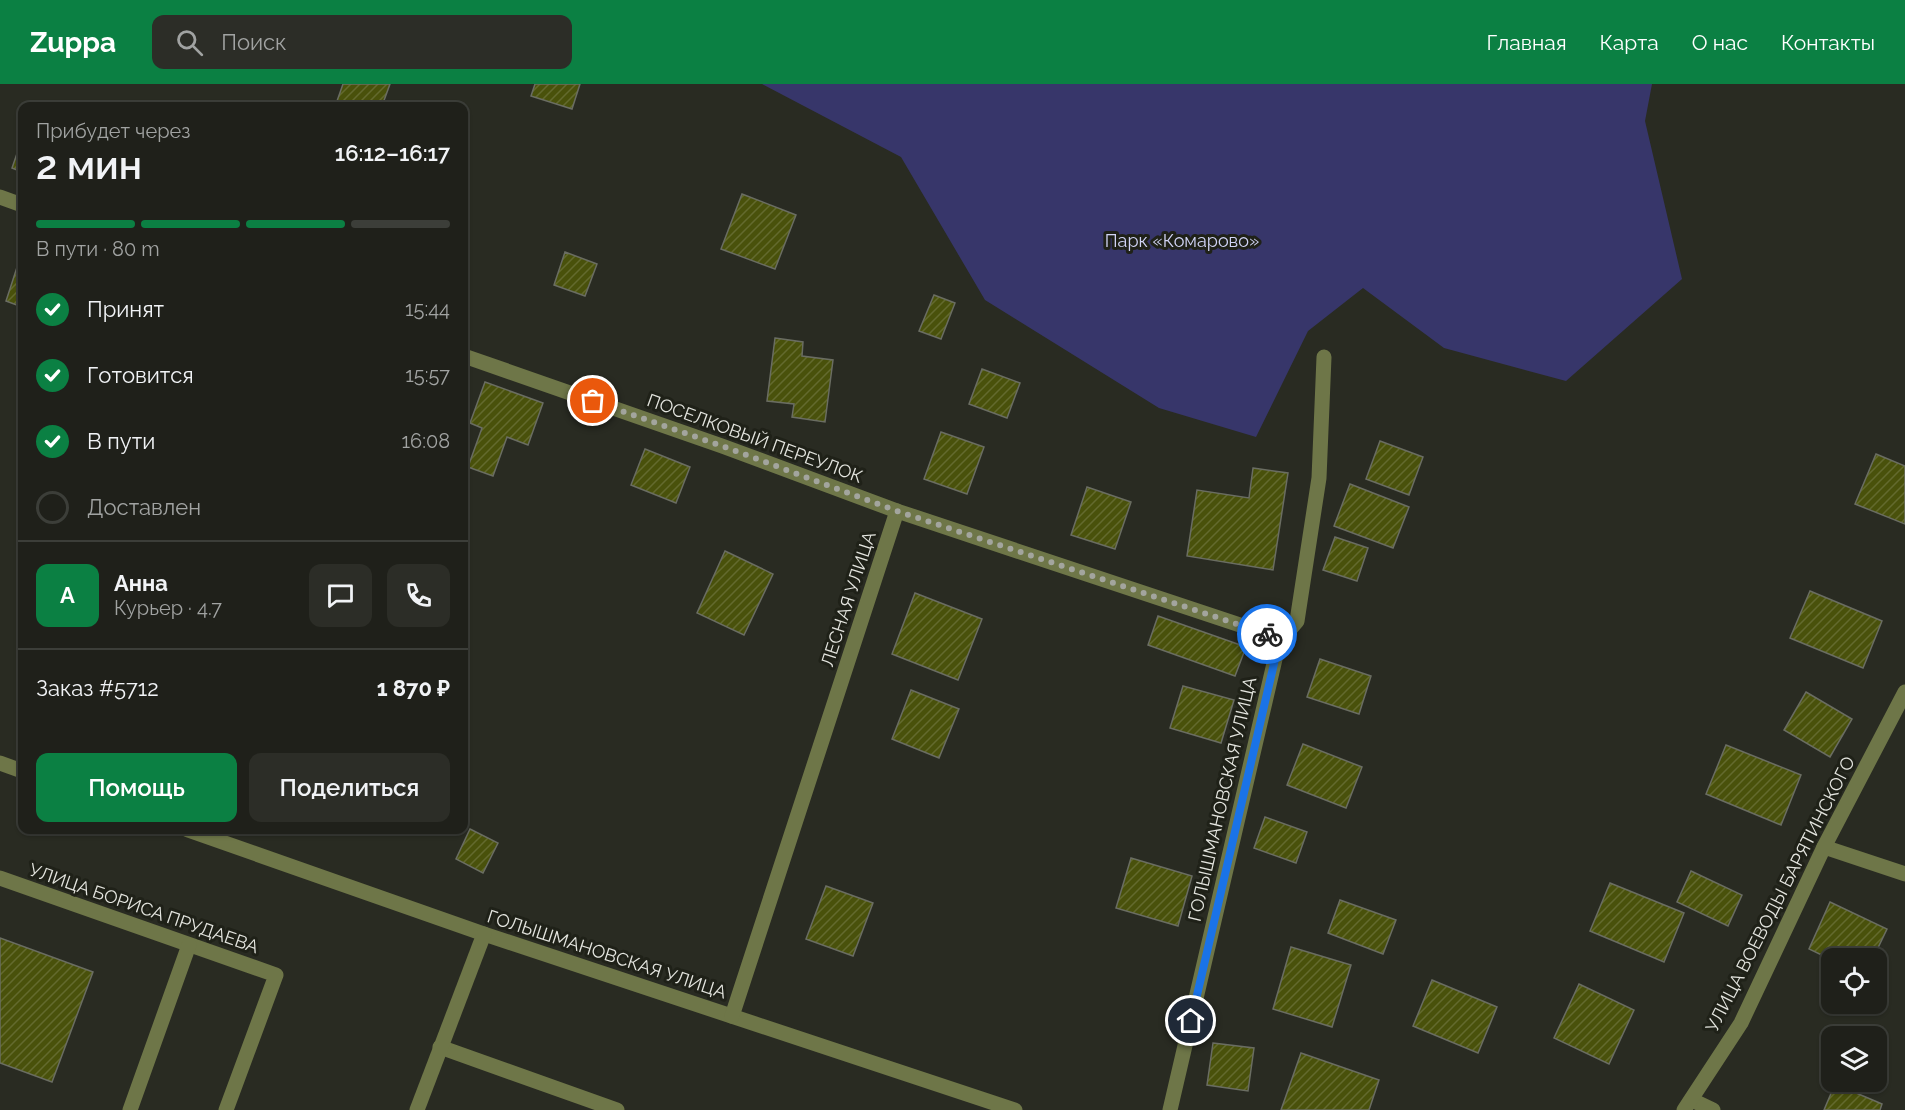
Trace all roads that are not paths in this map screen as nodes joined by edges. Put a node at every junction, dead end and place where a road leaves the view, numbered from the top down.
1 (0, 197) edge
2 (18, 204) edge
3 (468, 357) edge
4 (1324, 357) dead end
5 (897, 511) junction
6 (1282, 639) junction
7 (1905, 692) edge
8 (0, 763) edge
9 (18, 770) edge
10 (199, 834) edge
11 (1824, 847) junction
12 (1905, 874) edge
13 (0, 878) edge
14 (484, 934) junction
15 (189, 945) junction
16 (732, 1016) junction
17 (440, 1047) junction
18 (1688, 1105) edge
19 (130, 1110) edge
20 (226, 1110) edge
21 (417, 1110) edge
22 (617, 1110) edge
23 (1015, 1110) edge
24 (1170, 1110) edge
25 (1713, 1110) edge

1 - 2 street
3 - 5 street, ПОСЕЛКОВЫЙ ПЕРЕУЛОК
4 - 6 street, ГОЛЫШМАНОВСКАЯ УЛИЦА
5 - 6 street
5 - 16 street, ЛЕСНАЯ УЛИЦА
6 - 24 street, ГОЛЫШМАНОВСКАЯ УЛИЦА
7 - 11 street, УЛИЦА ВОЕВОДЫ БАРЯТИНСКОГО
8 - 9 street
10 - 14 street, ГОЛЫШМАНОВСКАЯ УЛИЦА
11 - 12 street
11 - 18 street, УЛИЦА ВОЕВОДЫ БАРЯТИНСКОГО
13 - 15 street, УЛИЦА БОРИСА ПРУДАЕВА
14 - 16 street, ГОЛЫШМАНОВСКАЯ УЛИЦА
14 - 17 street
15 - 19 street
15 - 20 street, УЛИЦА БОРИСА ПРУДАЕВА
16 - 23 street, ГОЛЫШМАНОВСКАЯ УЛИЦА
17 - 21 street
17 - 22 street
18 - 25 street

